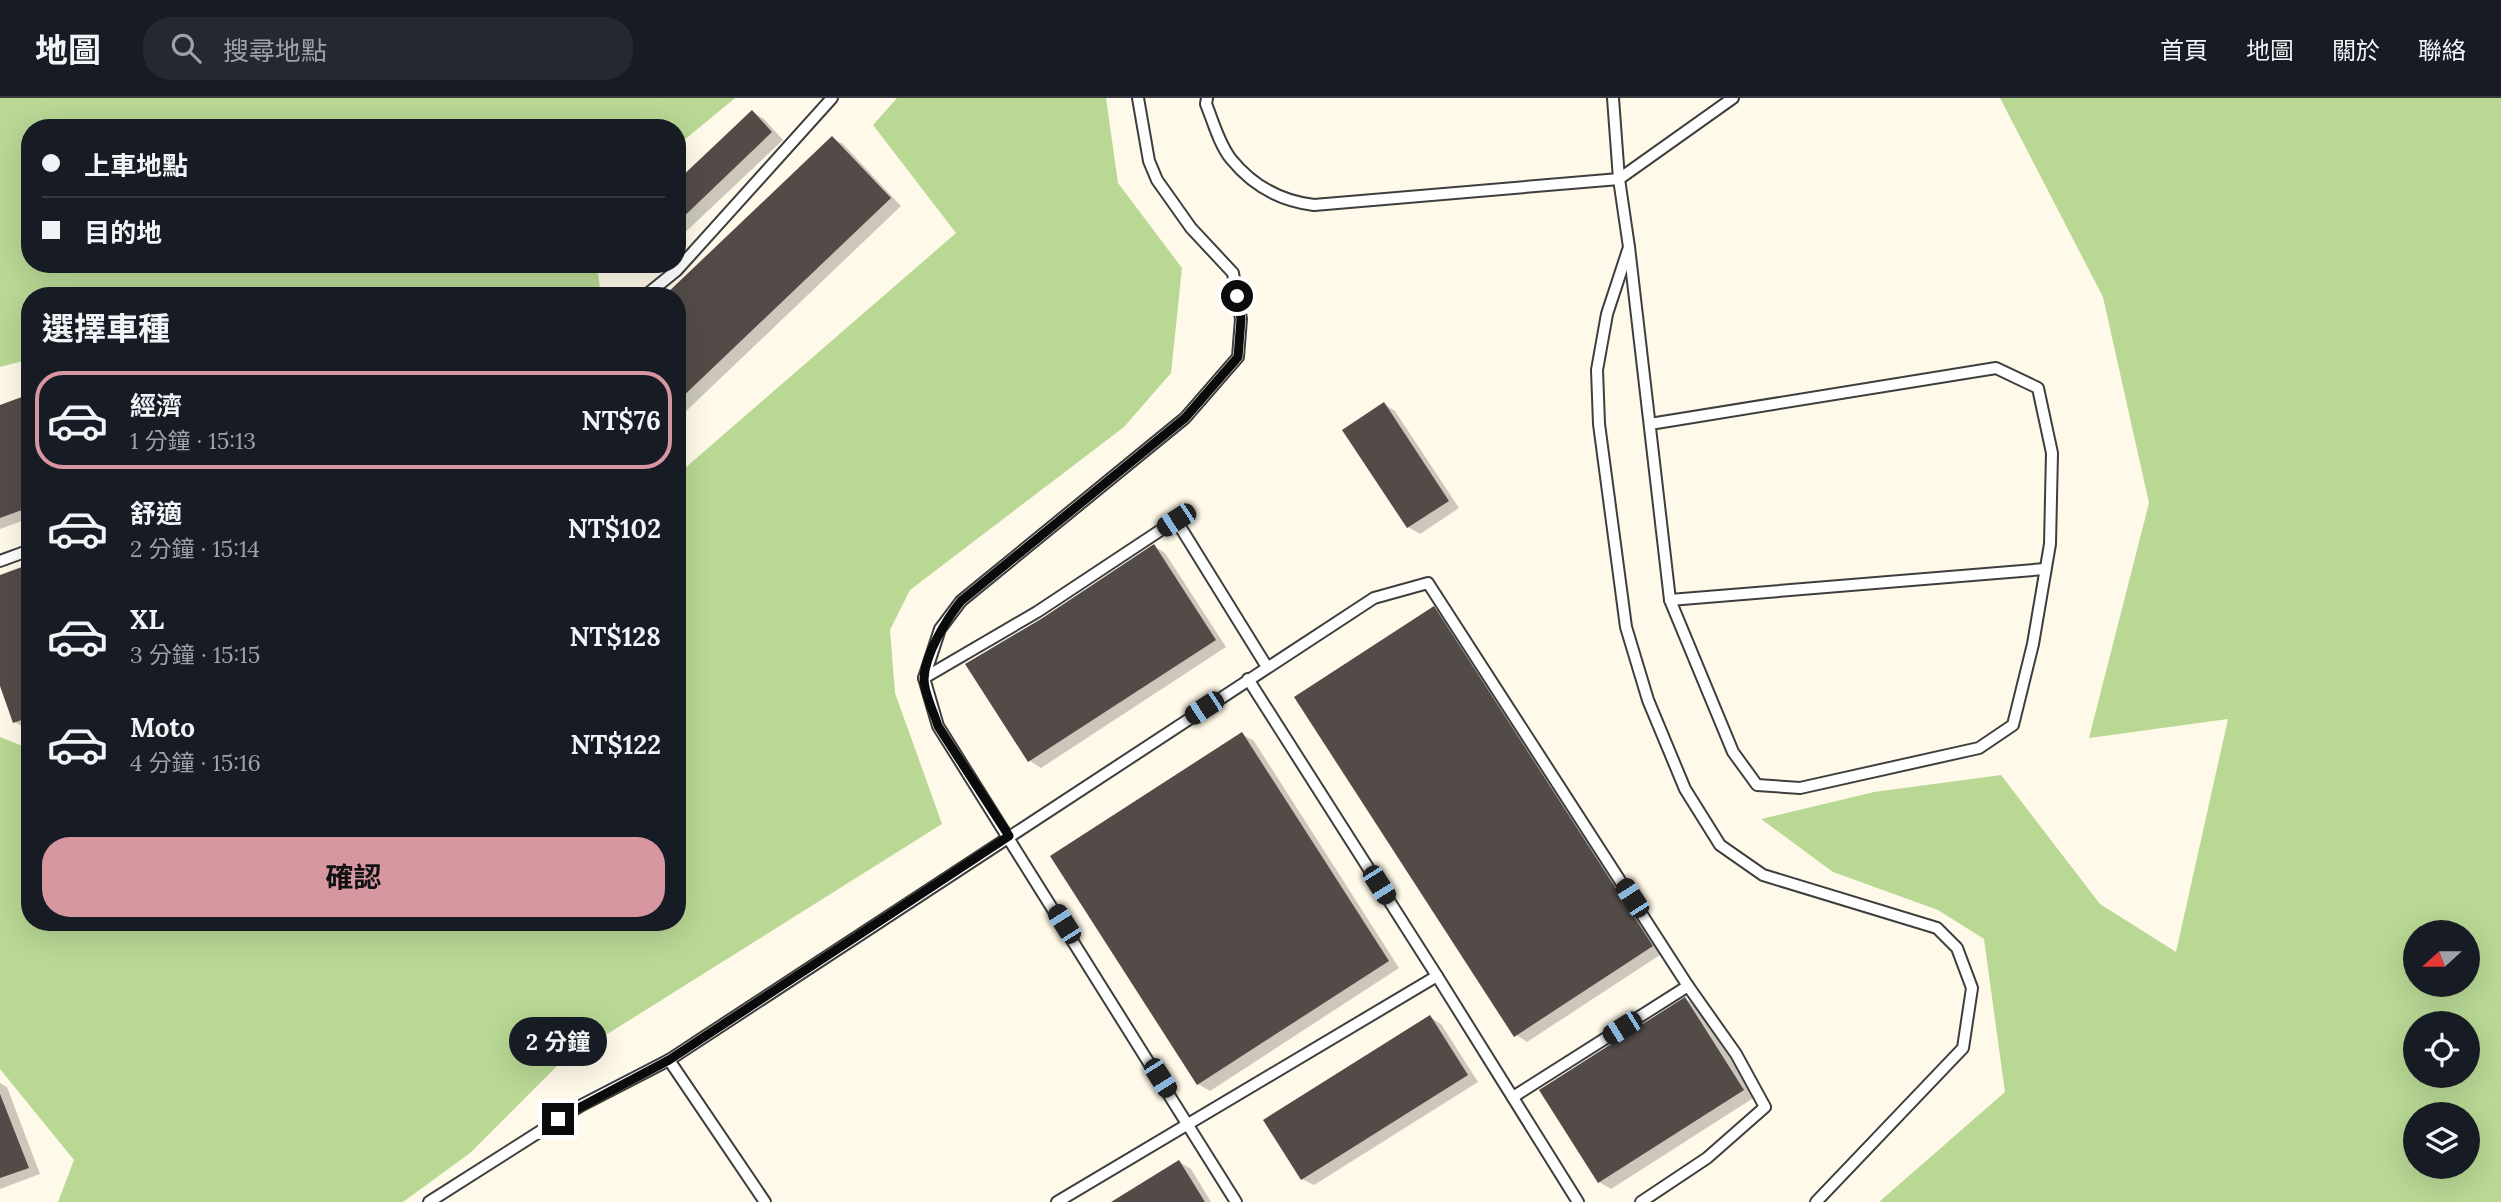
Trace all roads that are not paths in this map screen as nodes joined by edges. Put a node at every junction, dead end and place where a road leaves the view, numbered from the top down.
1 (832, 98) edge
2 (1138, 98) edge
3 (1207, 98) edge
4 (1613, 98) edge
5 (1733, 98) edge
6 (1619, 178) junction
7 (1629, 247) junction
8 (686, 260) edge
9 (673, 273) edge
10 (656, 287) edge
11 (1650, 424) junction
12 (21, 553) edge
13 (0, 561) edge
14 (2045, 569) junction
15 (1670, 600) junction
16 (1267, 667) junction
17 (924, 678) junction
18 (1248, 679) junction
19 (1009, 836) junction
20 (1437, 976) junction
21 (1688, 986) junction
22 (669, 1060) junction
23 (1513, 1097) junction
24 (1188, 1122) junction
25 (429, 1202) edge
26 (765, 1202) edge
27 (1057, 1202) edge
28 (1236, 1202) edge
29 (1578, 1202) edge
30 (1641, 1202) edge
31 (1816, 1202) edge

1 - 8 lane
2 - 17 lane
3 - 6 lane
4 - 6 lane
5 - 6 lane
6 - 7 lane
7 - 11 lane
7 - 31 lane
9 - 10 lane
11 - 14 lane
11 - 15 lane
12 - 13 lane
14 - 15 lane
14 - 15 lane
16 - 17 lane
16 - 18 lane
16 - 21 lane
17 - 19 lane
18 - 19 lane
18 - 20 lane
19 - 22 lane
19 - 24 lane
20 - 23 lane
20 - 24 lane
21 - 23 lane
21 - 30 lane
22 - 25 lane
22 - 26 lane
23 - 29 lane
24 - 27 lane
24 - 28 lane

